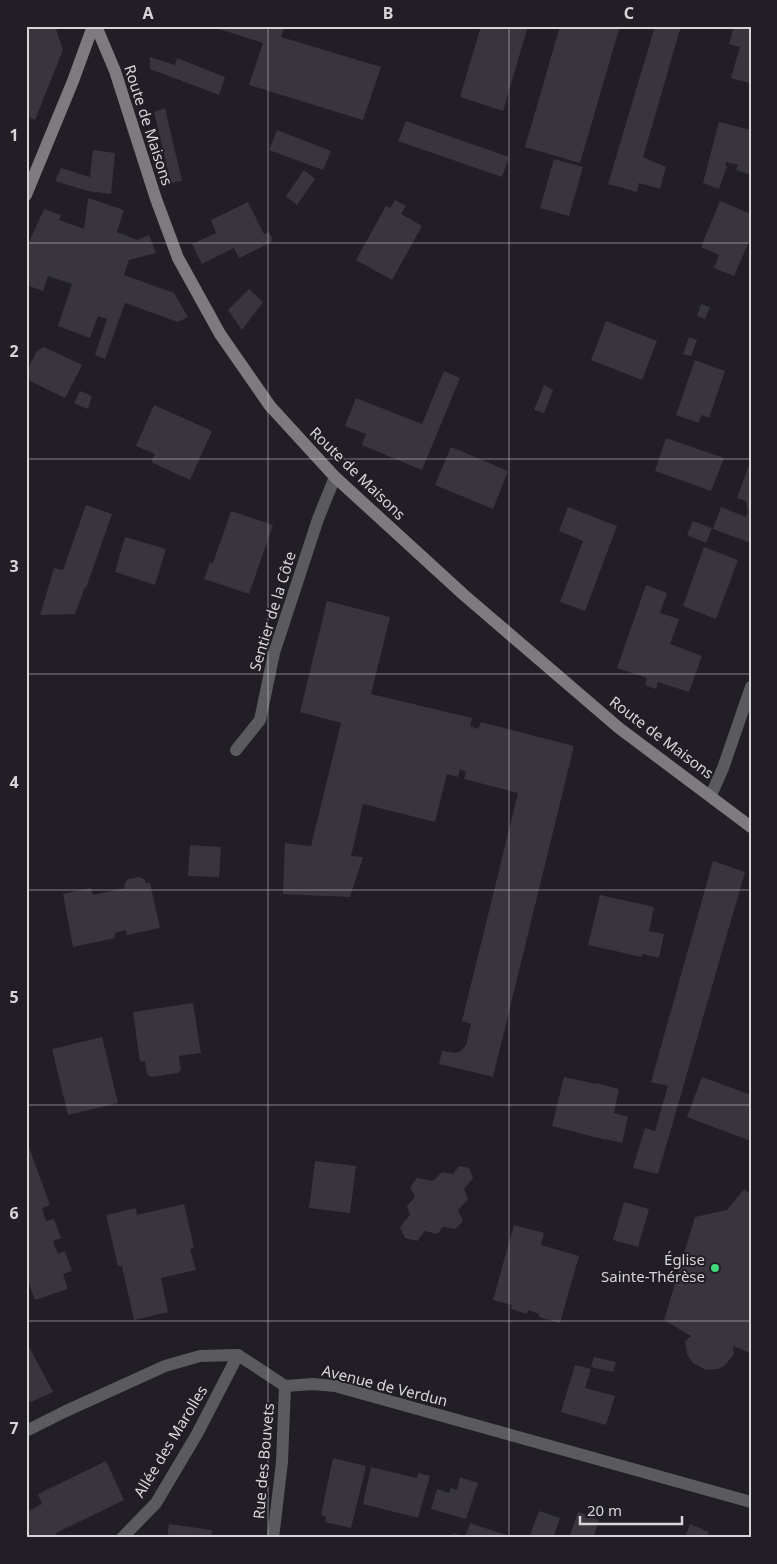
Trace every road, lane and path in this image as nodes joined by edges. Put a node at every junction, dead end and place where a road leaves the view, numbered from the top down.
1 (95, 26) edge
2 (26, 196) edge
3 (336, 477) junction
4 (751, 687) edge
5 (236, 750) dead end
6 (710, 795) junction
7 (751, 827) edge
8 (238, 1355) junction
9 (285, 1386) junction
10 (26, 1431) edge
11 (751, 1502) edge
12 (122, 1538) edge
13 (273, 1538) edge

1 - 2 street
1 - 3 street, Route de Maisons
3 - 5 street, Sentier de la Côte
3 - 6 street, Route de Maisons
4 - 6 street
6 - 7 street, Route de Maisons
8 - 9 street
8 - 10 street
8 - 12 street, Allée des Marolles
9 - 11 street, Avenue de Verdun
9 - 13 street, Rue des Bouvets

